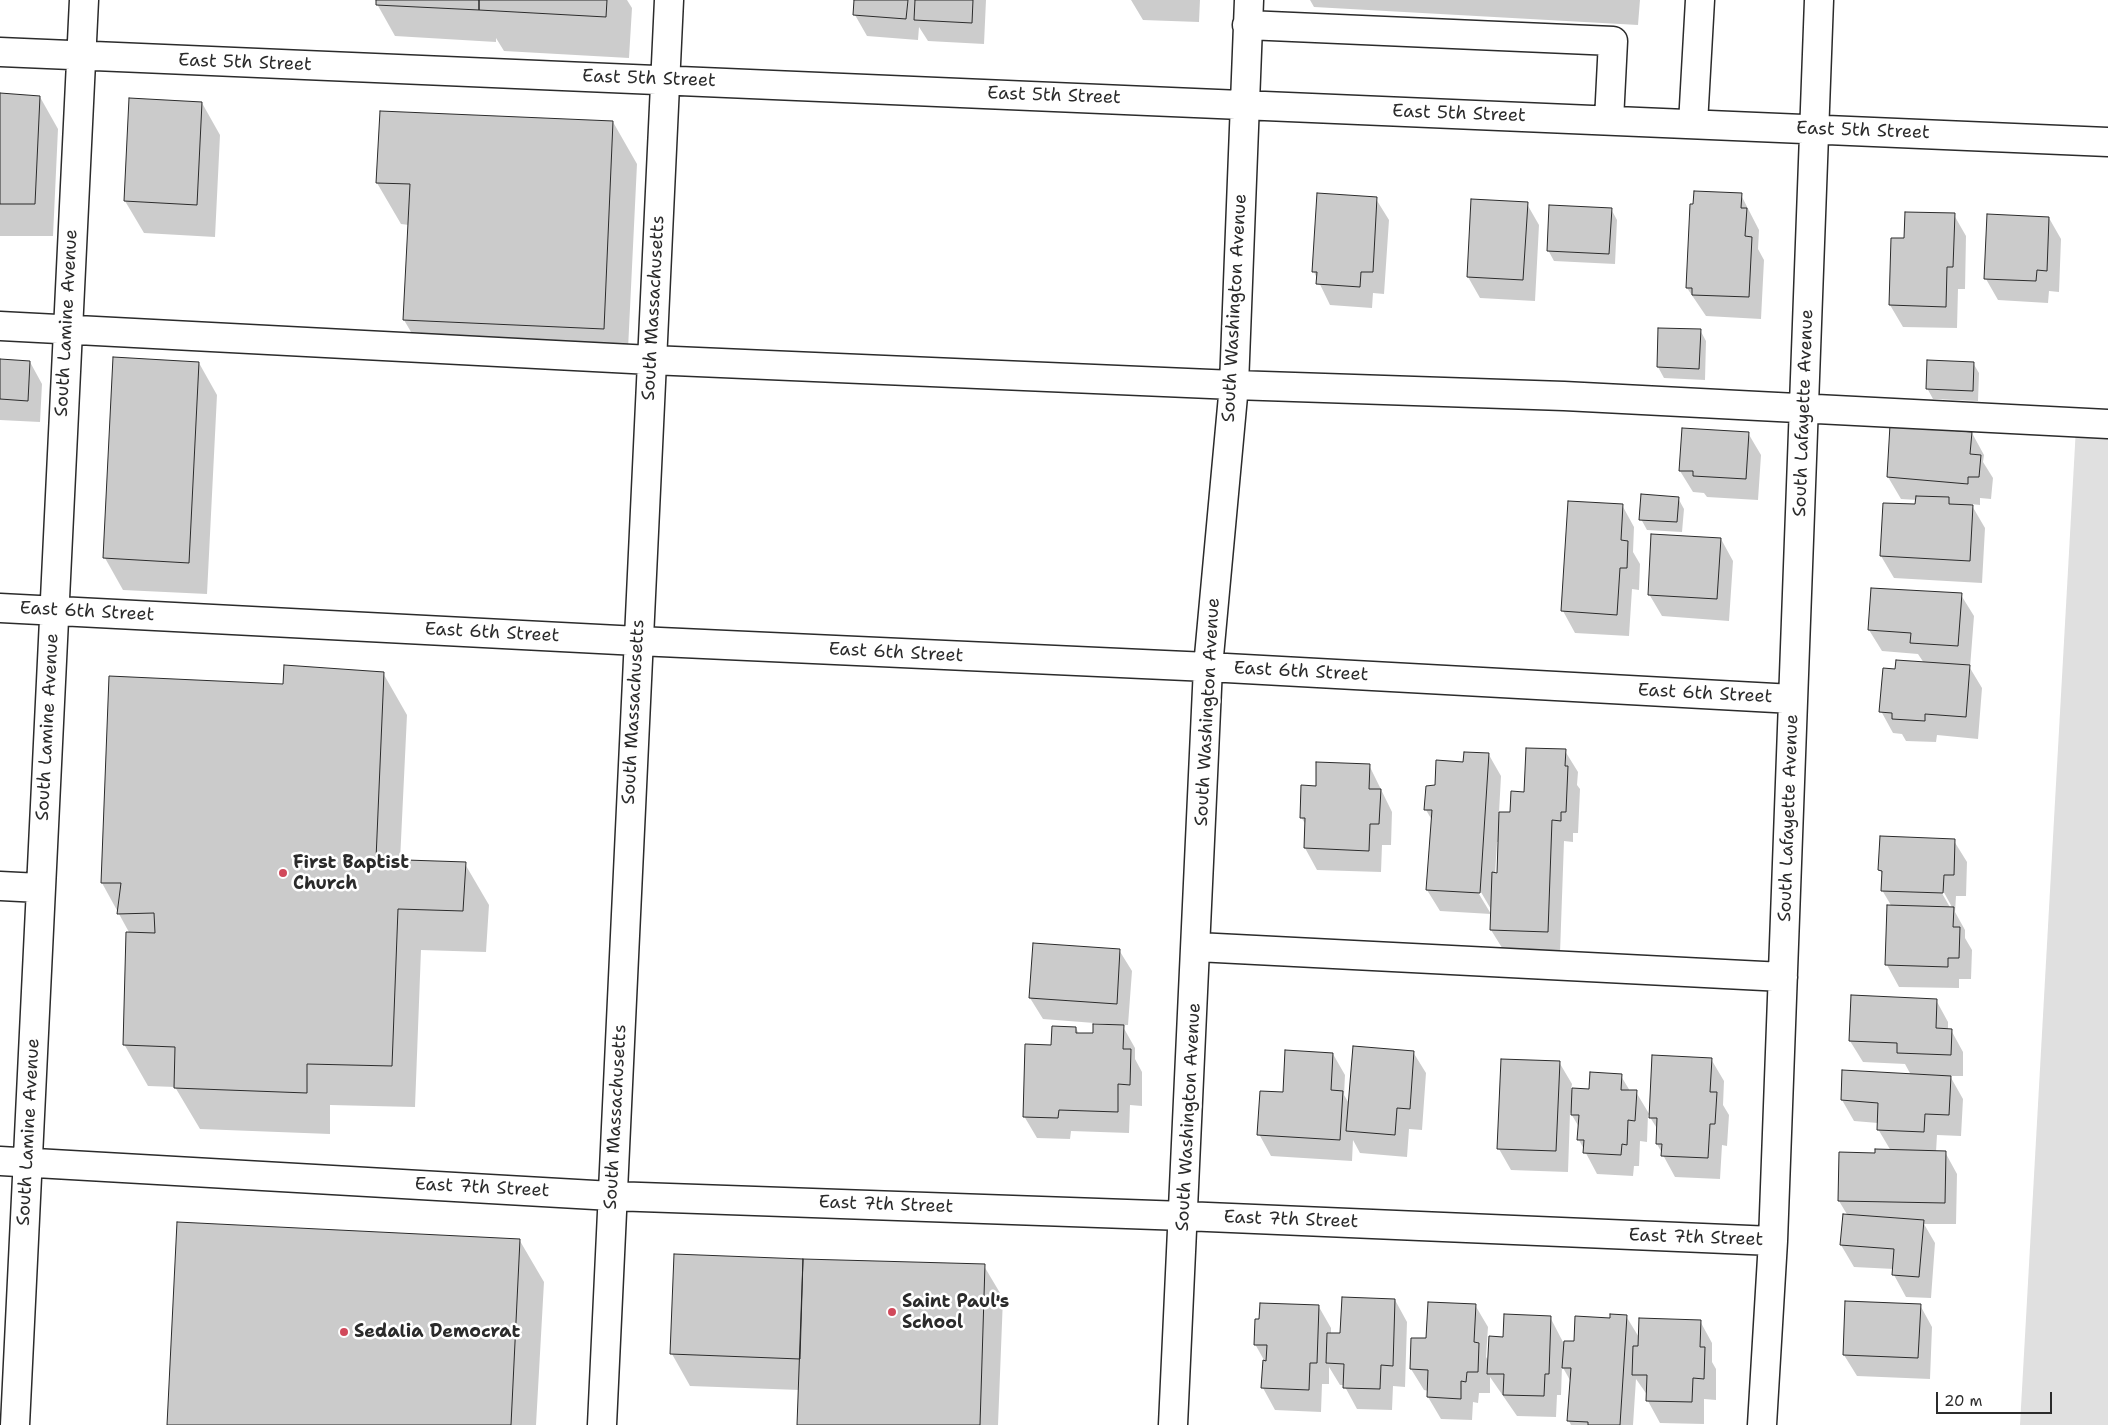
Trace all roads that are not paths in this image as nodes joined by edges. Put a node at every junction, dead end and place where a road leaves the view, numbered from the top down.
1 (84, 0) edge
2 (669, 0) edge
3 (1700, 0) edge
4 (1819, 0) edge
5 (1248, 13) edge
6 (0, 52) edge
7 (82, 57) junction
8 (665, 80) junction
9 (1243, 105) junction
10 (1609, 120) junction
11 (1693, 124) junction
12 (1814, 129) junction
13 (2108, 142) edge
14 (0, 326) edge
15 (67, 330) junction
16 (651, 360) junction
17 (1234, 385) junction
18 (1804, 407) junction
19 (2108, 424) edge
20 (0, 608) edge
21 (54, 610) junction
22 (638, 641) junction
23 (1208, 667) junction
24 (1793, 699) junction
25 (0, 886) edge
26 (40, 888) junction
27 (1196, 947) junction
28 (1783, 977) junction
29 (0, 1161) edge
30 (27, 1162) junction
31 (612, 1196) junction
32 (1184, 1216) junction
33 (1773, 1241) junction
34 (15, 1425) edge
35 (602, 1425) edge
36 (1173, 1425) edge
37 (1762, 1425) edge

1 - 7 street, South Lamine Avenue
2 - 8 street, South Massachusetts
3 - 11 street
4 - 12 street, South Lafayette Avenue
5 - 9 street, South Washington Avenue
5 - 10 street
6 - 7 street, East 5th Street
7 - 8 street, East 5th Street
7 - 15 street, South Lamine Avenue
8 - 9 street, East 5th Street
8 - 16 street, South Massachusetts
9 - 10 street, East 5th Street
9 - 17 street, South Washington Avenue
10 - 11 street, East 5th Street
11 - 12 street, East 5th Street
12 - 13 street, East 5th Street
12 - 18 street, South Lafayette Avenue
14 - 15 street
15 - 16 street
15 - 21 street, South Lamine Avenue
16 - 17 street
16 - 22 street, South Massachusetts
17 - 18 street
17 - 23 street, South Washington Avenue
18 - 19 street
18 - 24 street, South Lafayette Avenue
20 - 21 street, East 6th Street
21 - 22 street, East 6th Street
21 - 26 street, South Lamine Avenue
22 - 23 street, East 6th Street
22 - 31 street, South Massachusetts
23 - 24 street, East 6th Street
23 - 27 street, South Washington Avenue
24 - 28 street, South Lafayette Avenue
25 - 26 street
26 - 30 street, South Lamine Avenue
27 - 28 street
27 - 32 street, South Washington Avenue
28 - 33 street, South Lafayette Avenue
29 - 30 street, East 7th Street
30 - 31 street, East 7th Street
30 - 34 street, South Lamine Avenue
31 - 32 street, East 7th Street
31 - 35 street, South Massachusetts
32 - 33 street, East 7th Street
32 - 36 street, South Washington Avenue
33 - 37 street, South Lafayette Avenue

